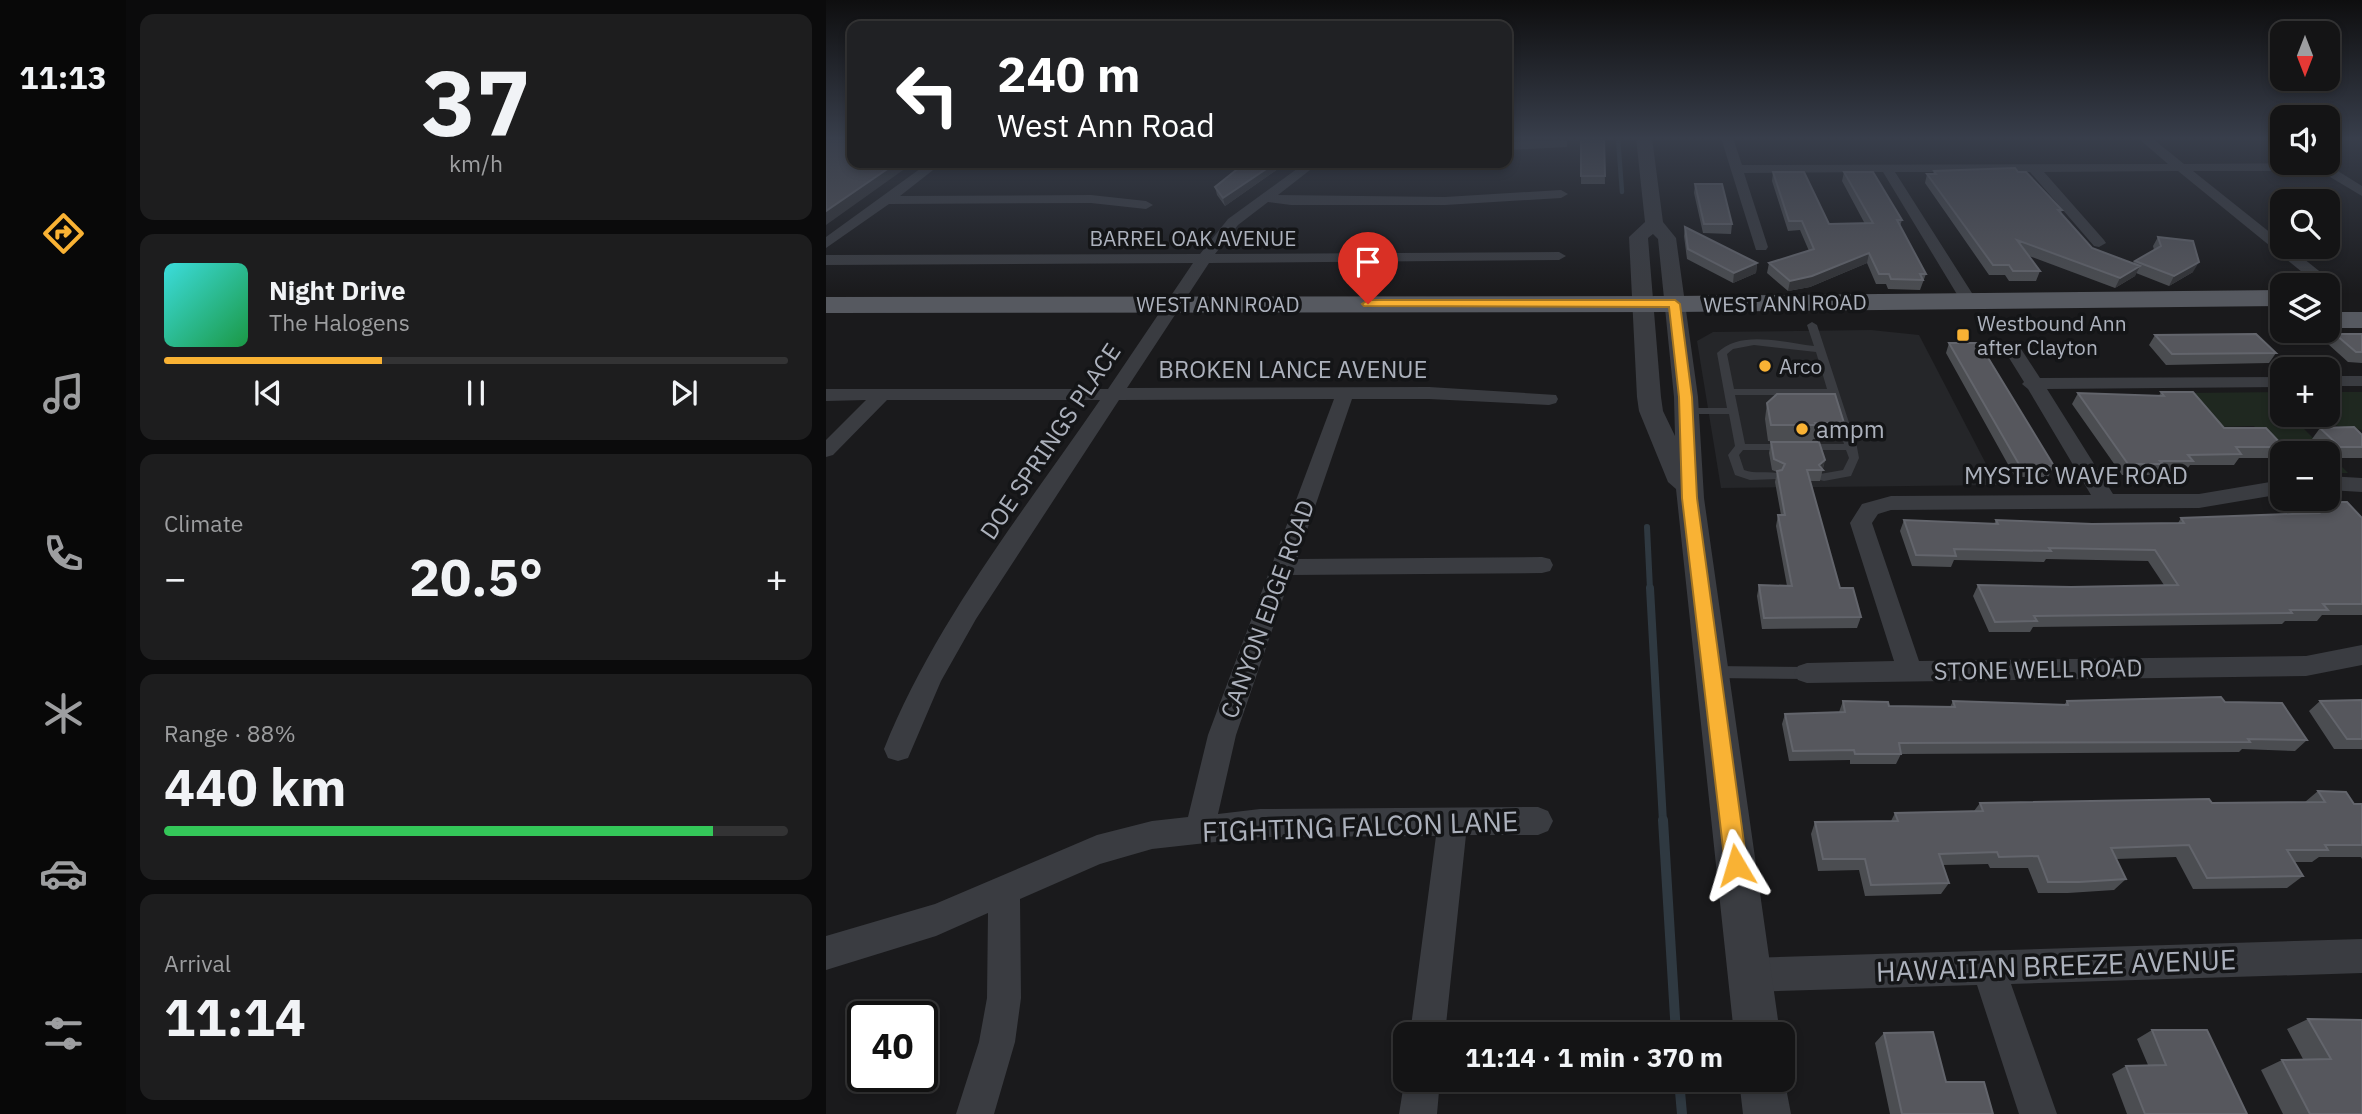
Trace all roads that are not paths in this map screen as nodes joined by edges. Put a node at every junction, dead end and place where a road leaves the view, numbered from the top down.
1 (899, 190) edge
2 (1275, 190) edge
3 (1650, 190) edge
4 (1743, 190) edge
5 (1900, 190) edge
6 (2053, 190) edge
7 (2206, 190) edge
8 (1561, 194) dead end
9 (1264, 198) junction
10 (885, 200) junction
11 (1146, 205) dead end
12 (1654, 223) junction
13 (2099, 243) dead end
14 (826, 244) edge
15 (1760, 247) dead end
16 (1559, 256) dead end
17 (1204, 259) junction
18 (826, 260) edge
19 (2308, 273) edge
20 (2270, 298) edge
21 (1969, 301) junction
22 (1175, 304) junction
23 (826, 305) edge
24 (2270, 310) edge
25 (1643, 315) junction
26 (1675, 315) junction
27 (2340, 320) edge
28 (2362, 320) edge
29 (2270, 321) edge
30 (2158, 322) junction
31 (1159, 327) junction
32 (826, 328) edge
33 (1816, 337) junction
34 (2015, 353) dead end
35 (2340, 381) edge
36 (2362, 381) edge
37 (2270, 382) edge
38 (2031, 384) junction
39 (1730, 392) junction
40 (1834, 392) junction
41 (1114, 393) junction
42 (1345, 393) junction
43 (881, 394) junction
44 (826, 395) edge
45 (1549, 399) dead end
46 (1651, 411) junction
47 (1686, 411) junction
48 (1734, 411) junction
49 (1741, 447) junction
50 (1852, 447) junction
51 (826, 451) edge
52 (1774, 476) edge
53 (1824, 477) edge
54 (2340, 484) edge
55 (2362, 485) edge
56 (2270, 489) edge
57 (1690, 498) junction
58 (2106, 501) junction
59 (1542, 565) dead end
60 (1283, 567) junction
61 (2362, 655) edge
62 (1910, 671) junction
63 (1713, 672) junction
64 (1807, 673) joint
65 (898, 749) dead end
66 (1453, 821) junction
67 (1538, 821) dead end
68 (1200, 829) junction
69 (1004, 890) junction
70 (826, 953) edge
71 (2362, 956) edge
72 (1990, 969) junction
73 (1749, 975) junction
74 (1429, 1022) edge
75 (1755, 1022) edge
76 (1421, 1092) edge
77 (1764, 1092) edge
78 (975, 1114) edge
79 (1418, 1114) edge
80 (1767, 1114) edge
81 (2038, 1114) edge

1 - 10 street
2 - 9 street, DOE SPRINGS PLACE
3 - 12 street
4 - 15 street
5 - 21 street
6 - 13 street
7 - 19 street
8 - 9 street
9 - 17 street, DOE SPRINGS PLACE
10 - 11 street
10 - 14 street
12 - 25 street
12 - 26 street
16 - 17 street, BARREL OAK AVENUE
17 - 18 street, BARREL OAK AVENUE
17 - 22 street, DOE SPRINGS PLACE
20 - 21 main road, WEST ANN ROAD
21 - 26 main road, WEST ANN ROAD
21 - 33 main road
22 - 23 main road, WEST ANN ROAD
22 - 25 main road, WEST ANN ROAD
22 - 31 street, DOE SPRINGS PLACE
24 - 30 main road
25 - 26 main road, WEST ANN ROAD
25 - 31 main road, WEST ANN ROAD
25 - 46 street
26 - 33 main road, WEST ANN ROAD
26 - 47 street
27 - 28 main road
29 - 30 main road, WEST ANN ROAD
30 - 33 main road, WEST ANN ROAD
31 - 32 main road, WEST ANN ROAD
31 - 41 street, DOE SPRINGS PLACE
33 - 39 lane
33 - 40 lane
34 - 38 street
35 - 36 street
37 - 38 street
38 - 58 street
39 - 40 lane
39 - 48 lane
40 - 50 lane
41 - 42 street, BROKEN LANCE AVENUE
41 - 43 street, BROKEN LANCE AVENUE
41 - 65 street, DOE SPRINGS PLACE
42 - 45 street, BROKEN LANCE AVENUE
42 - 60 street, CANYON EDGE ROAD
43 - 44 street, BROKEN LANCE AVENUE
43 - 51 street
46 - 47 street
46 - 57 street
47 - 48 lane
47 - 57 street
48 - 49 lane
49 - 50 lane
49 - 52 lane
50 - 53 lane
54 - 55 street
56 - 58 street, MYSTIC WAVE ROAD
57 - 63 street
58 - 62 street, MYSTIC WAVE ROAD
59 - 60 street
60 - 68 street, CANYON EDGE ROAD
61 - 62 street, STONE WELL ROAD
62 - 64 street, STONE WELL ROAD
63 - 64 lane, STONE WELL ROAD
63 - 73 street
66 - 67 street, FIGHTING FALCON LANE
66 - 68 street, FIGHTING FALCON LANE
66 - 74 street
68 - 69 street, FIGHTING FALCON LANE
69 - 70 street, FIGHTING FALCON LANE
69 - 78 street
71 - 72 street, HAWAIIAN BREEZE AVENUE
72 - 73 street, HAWAIIAN BREEZE AVENUE
72 - 81 street
73 - 75 street
76 - 79 street
77 - 80 street

